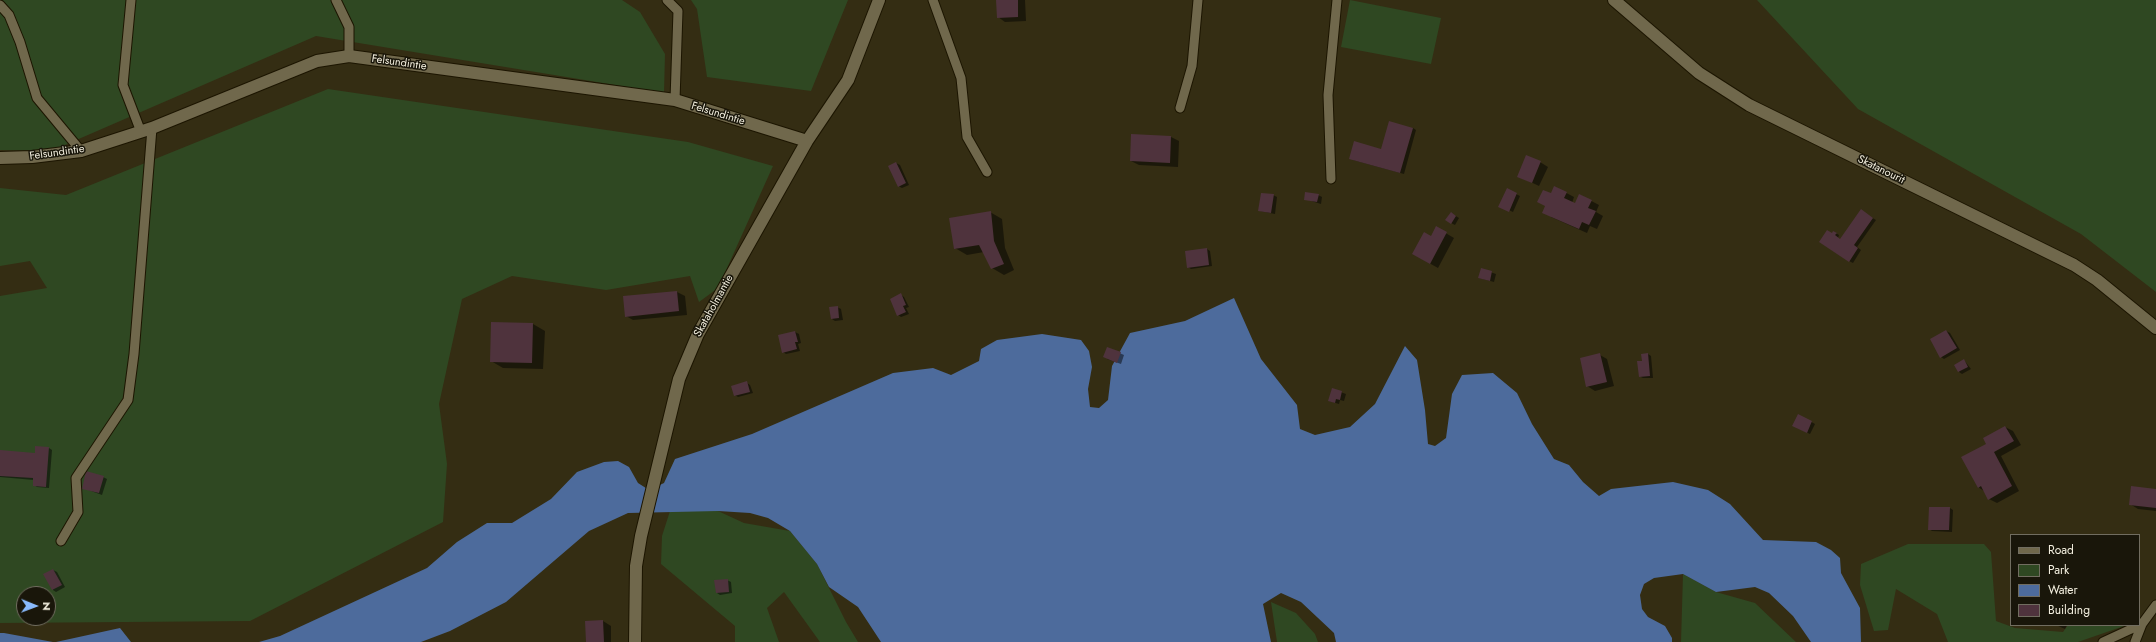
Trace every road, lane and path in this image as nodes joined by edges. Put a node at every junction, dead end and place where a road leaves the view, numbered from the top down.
1 (131, 0) edge
2 (336, 0) edge
3 (667, 0) edge
4 (879, 0) edge
5 (933, 0) edge
6 (1198, 0) edge
7 (1337, 0) edge
8 (1614, 0) edge
9 (0, 5) edge
10 (349, 56) junction
11 (675, 100) junction
12 (1180, 108) dead end
13 (146, 130) junction
14 (807, 141) junction
15 (81, 151) junction
16 (0, 158) edge
17 (987, 172) dead end
18 (1331, 179) dead end
19 (2156, 328) edge
20 (61, 541) dead end
21 (2156, 605) edge
22 (2142, 624) joint
23 (2138, 626) edge
24 (635, 642) edge
25 (2103, 642) edge
26 (2135, 642) edge

1 - 13 lane
2 - 10 lane
3 - 11 lane
4 - 14 street, Skataholmantie
5 - 17 lane
6 - 12 lane
7 - 18 lane
8 - 19 street, Skatanourit
9 - 15 lane
10 - 11 street, Felsundintie
10 - 13 street, Felsundintie
11 - 14 street, Felsundintie
13 - 15 street, Felsundintie
13 - 20 lane
14 - 24 street, Skataholmantie
15 - 16 street, Felsundintie
21 - 22 lane
22 - 26 lane
23 - 25 lane

